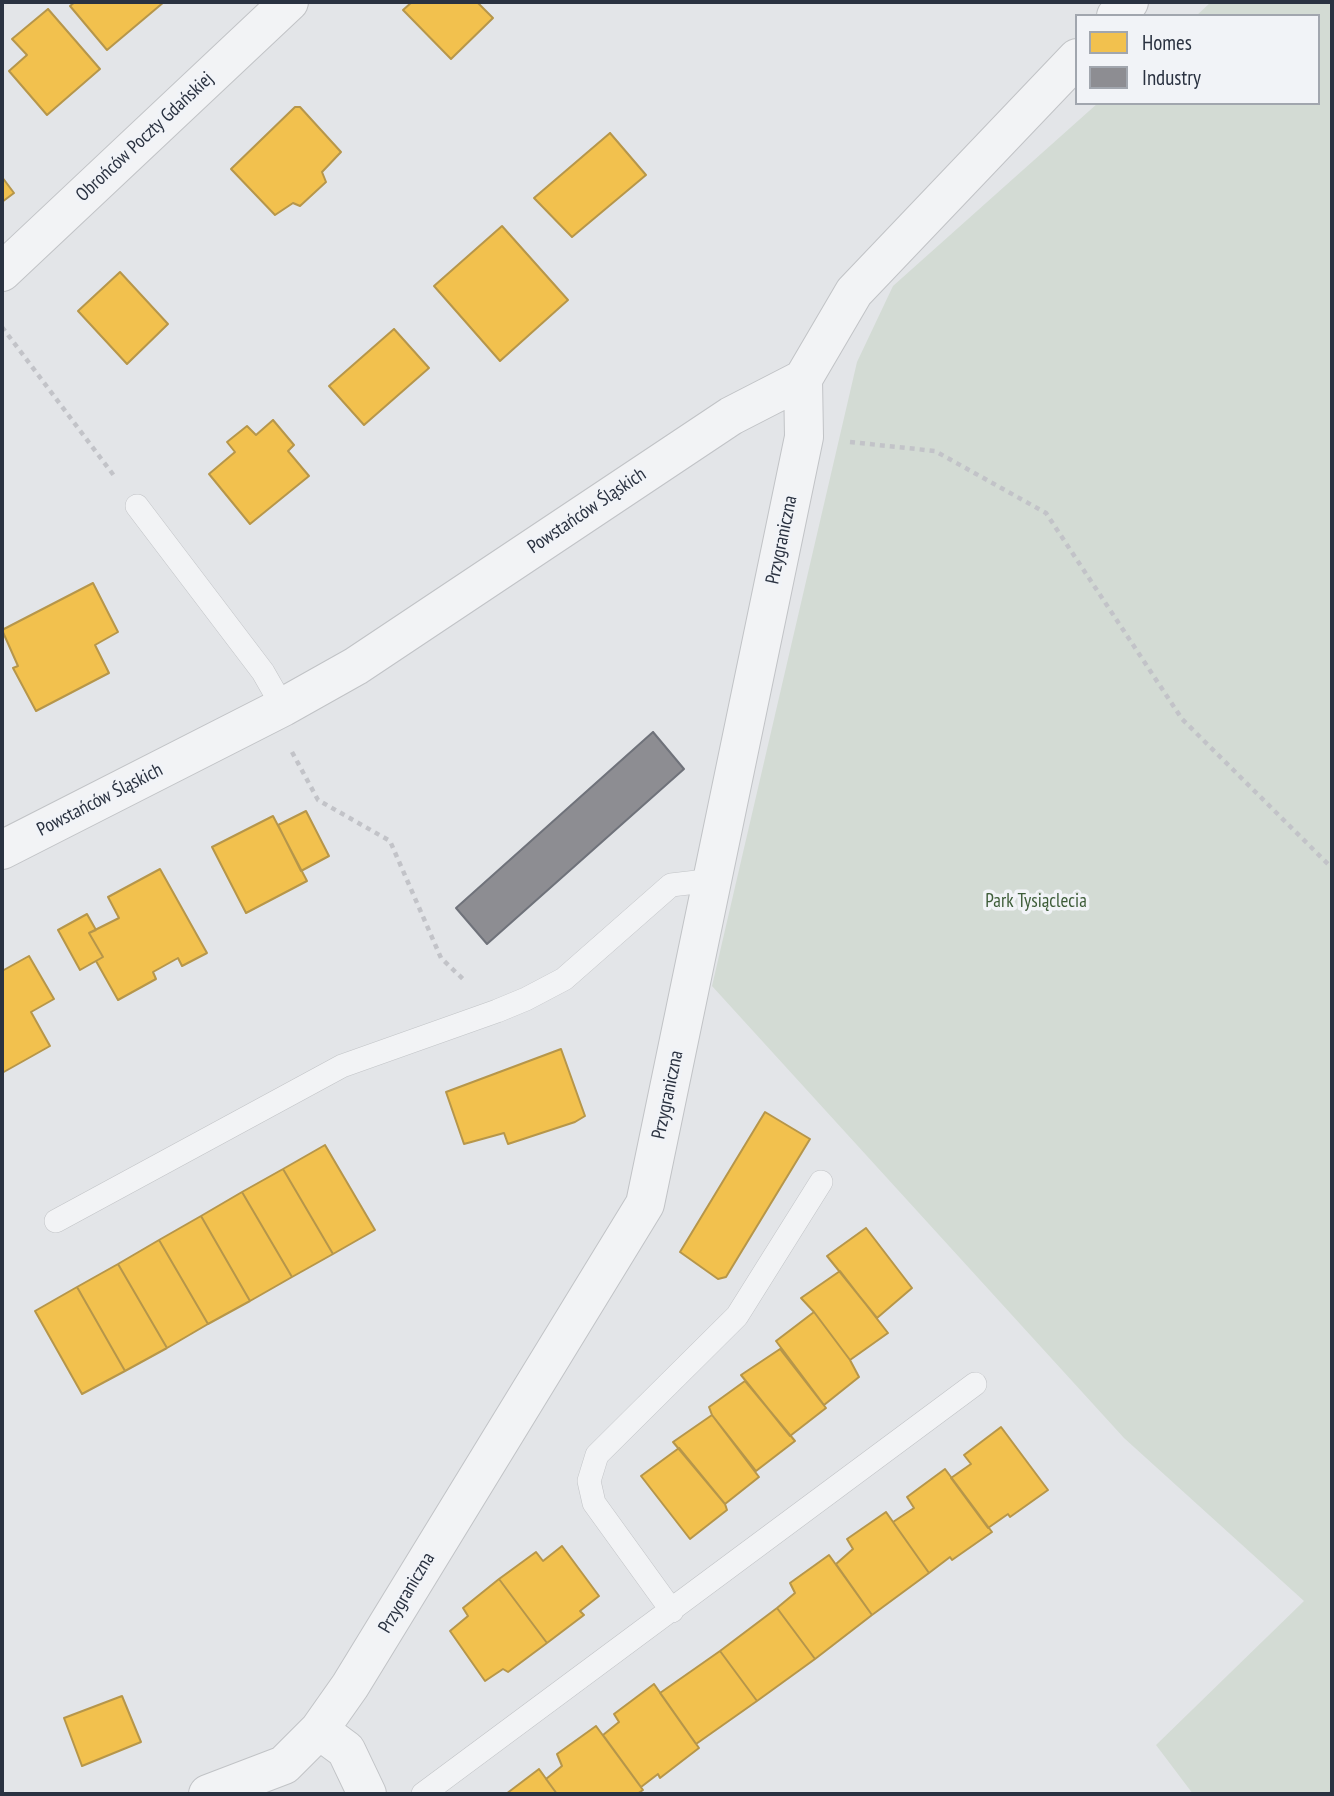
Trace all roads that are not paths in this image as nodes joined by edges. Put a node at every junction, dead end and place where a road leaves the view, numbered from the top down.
1 (289, 2) edge
2 (1075, 60) edge
3 (2, 272) edge
4 (803, 379) junction
5 (137, 506) road end
6 (283, 707) junction
7 (2, 850) edge
8 (714, 880) junction
9 (821, 1182) dead end
10 (56, 1221) dead end
11 (975, 1384) dead end
12 (672, 1612) junction
13 (319, 1730) junction
14 (208, 1794) edge
15 (367, 1794) edge
16 (423, 1794) edge

1 - 3 street, Obrońców Poczty Gdańskiej
2 - 4 street
4 - 6 street, Powstańców Śląskich
4 - 8 street, Przygraniczna
5 - 6 lane
6 - 7 street, Powstańców Śląskich
8 - 10 lane
8 - 13 street, Przygraniczna
9 - 12 lane
11 - 12 lane
12 - 16 lane
13 - 14 street, Przygraniczna
13 - 15 street

